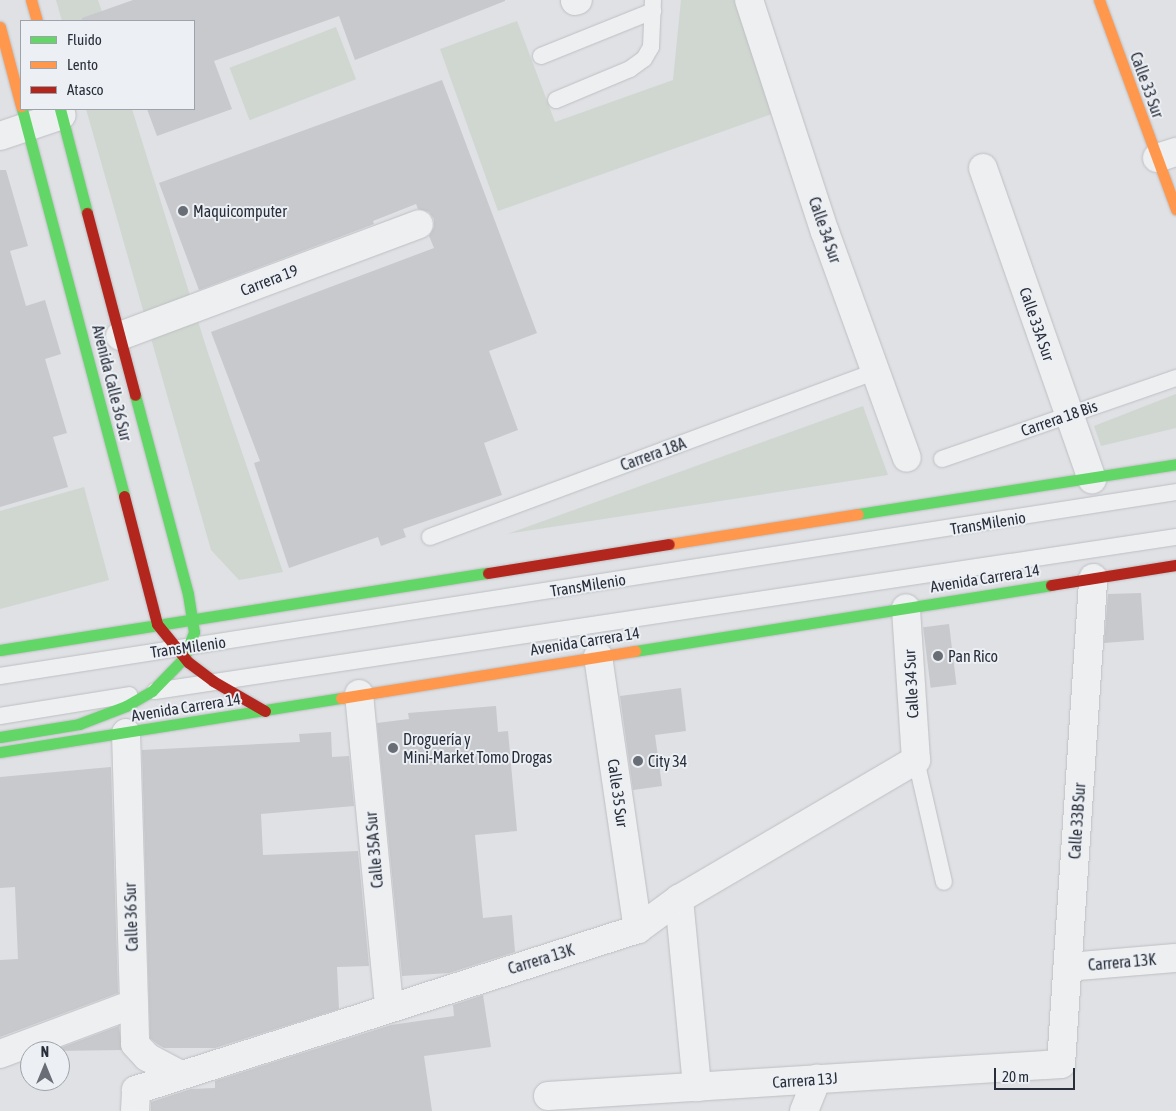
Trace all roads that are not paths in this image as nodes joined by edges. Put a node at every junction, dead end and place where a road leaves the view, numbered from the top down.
1 (31, 0) edge
2 (749, 0) edge
3 (1099, 0) edge
4 (653, 6) edge
5 (37, 20) edge
6 (0, 27) edge
7 (541, 56) dead end
8 (556, 100) dead end
9 (20, 103) edge
10 (61, 112) edge
11 (23, 114) edge
12 (0, 136) edge
13 (1166, 155) edge
14 (983, 168) dead end
15 (1176, 210) edge
16 (419, 224) dead end
17 (120, 336) junction
18 (877, 371) junction
19 (1176, 378) edge
20 (1069, 415) junction
21 (907, 458) dead end
22 (942, 459) dead end
23 (1176, 464) edge
24 (1092, 479) junction
25 (1176, 492) edge
26 (1176, 537) edge
27 (430, 538) dead end
28 (1176, 565) edge
29 (1093, 578) junction
30 (906, 608) junction
31 (194, 618) junction
32 (157, 624) junction
33 (0, 650) edge
34 (183, 651) junction
35 (598, 656) junction
36 (0, 676) edge
37 (213, 681) junction
38 (152, 691) junction
39 (359, 694) junction
40 (265, 711) junction
41 (0, 716) edge
42 (126, 733) junction
43 (0, 737) edge
44 (0, 752) edge
45 (916, 760) junction
46 (944, 882) dead end
47 (679, 899) junction
48 (638, 929) junction
49 (1176, 958) edge
50 (1068, 967) junction
51 (133, 1004) junction
52 (389, 1006) junction
53 (0, 1054) edge
54 (1061, 1064) joint
55 (181, 1075) junction
56 (817, 1079) junction
57 (698, 1087) junction
58 (548, 1096) dead end
59 (136, 1100) edge
60 (804, 1111) edge

1 - 5 main road
2 - 18 street, Calle 34 Sur
3 - 13 main road, Calle 33 Sur
4 - 7 lane
4 - 8 lane
6 - 9 main road, Avenida Calle 36 Sur
10 - 11 street
10 - 17 main road, Avenida Calle 36 Sur
11 - 12 street
11 - 32 main road, Avenida Calle 36 Sur
13 - 15 main road, Calle 33 Sur
14 - 20 street, Calle 33A Sur
16 - 17 street, Carrera 19
17 - 31 main road, Avenida Calle 36 Sur
18 - 21 street, Calle 34 Sur
18 - 27 lane, Carrera 18A
19 - 20 lane, Carrera 18 Bis
20 - 22 lane, Carrera 18 Bis
20 - 24 street, Calle 33A Sur
23 - 24 main road
24 - 31 main road
25 - 34 lane, TransMilenio
26 - 37 lane
28 - 29 main road, Avenida Carrera 14
29 - 30 main road, Avenida Carrera 14
29 - 50 street, Calle 33B Sur
30 - 35 main road, Avenida Carrera 14
30 - 45 street, Calle 34 Sur
31 - 32 main road
31 - 34 main road, Avenida Calle 36 Sur
32 - 33 main road
32 - 34 main road, Avenida Calle 36 Sur
34 - 36 lane, TransMilenio
34 - 37 main road, Avenida Calle 36 Sur
34 - 38 main road
35 - 39 main road, Avenida Carrera 14
35 - 48 street, Calle 35 Sur
37 - 38 lane
37 - 40 main road, Avenida Calle 36 Sur
38 - 41 lane
38 - 43 main road
39 - 40 main road, Avenida Carrera 14
39 - 52 street, Calle 35A Sur
40 - 42 main road, Avenida Carrera 14
42 - 44 main road, Avenida Carrera 14
42 - 51 street, Calle 36 Sur
45 - 46 lane
45 - 47 street, Carrera 13K
47 - 48 street, Carrera 13K
47 - 57 street
48 - 52 street, Carrera 13K
49 - 50 street, Carrera 13K
50 - 54 street, Calle 33B Sur
51 - 53 street
51 - 55 street, Calle 36 Sur
52 - 55 street, Carrera 13K
54 - 56 street, Carrera 13J
55 - 59 street, Carrera 13K
56 - 57 street, Carrera 13J
56 - 60 street
57 - 58 street, Carrera 13J

